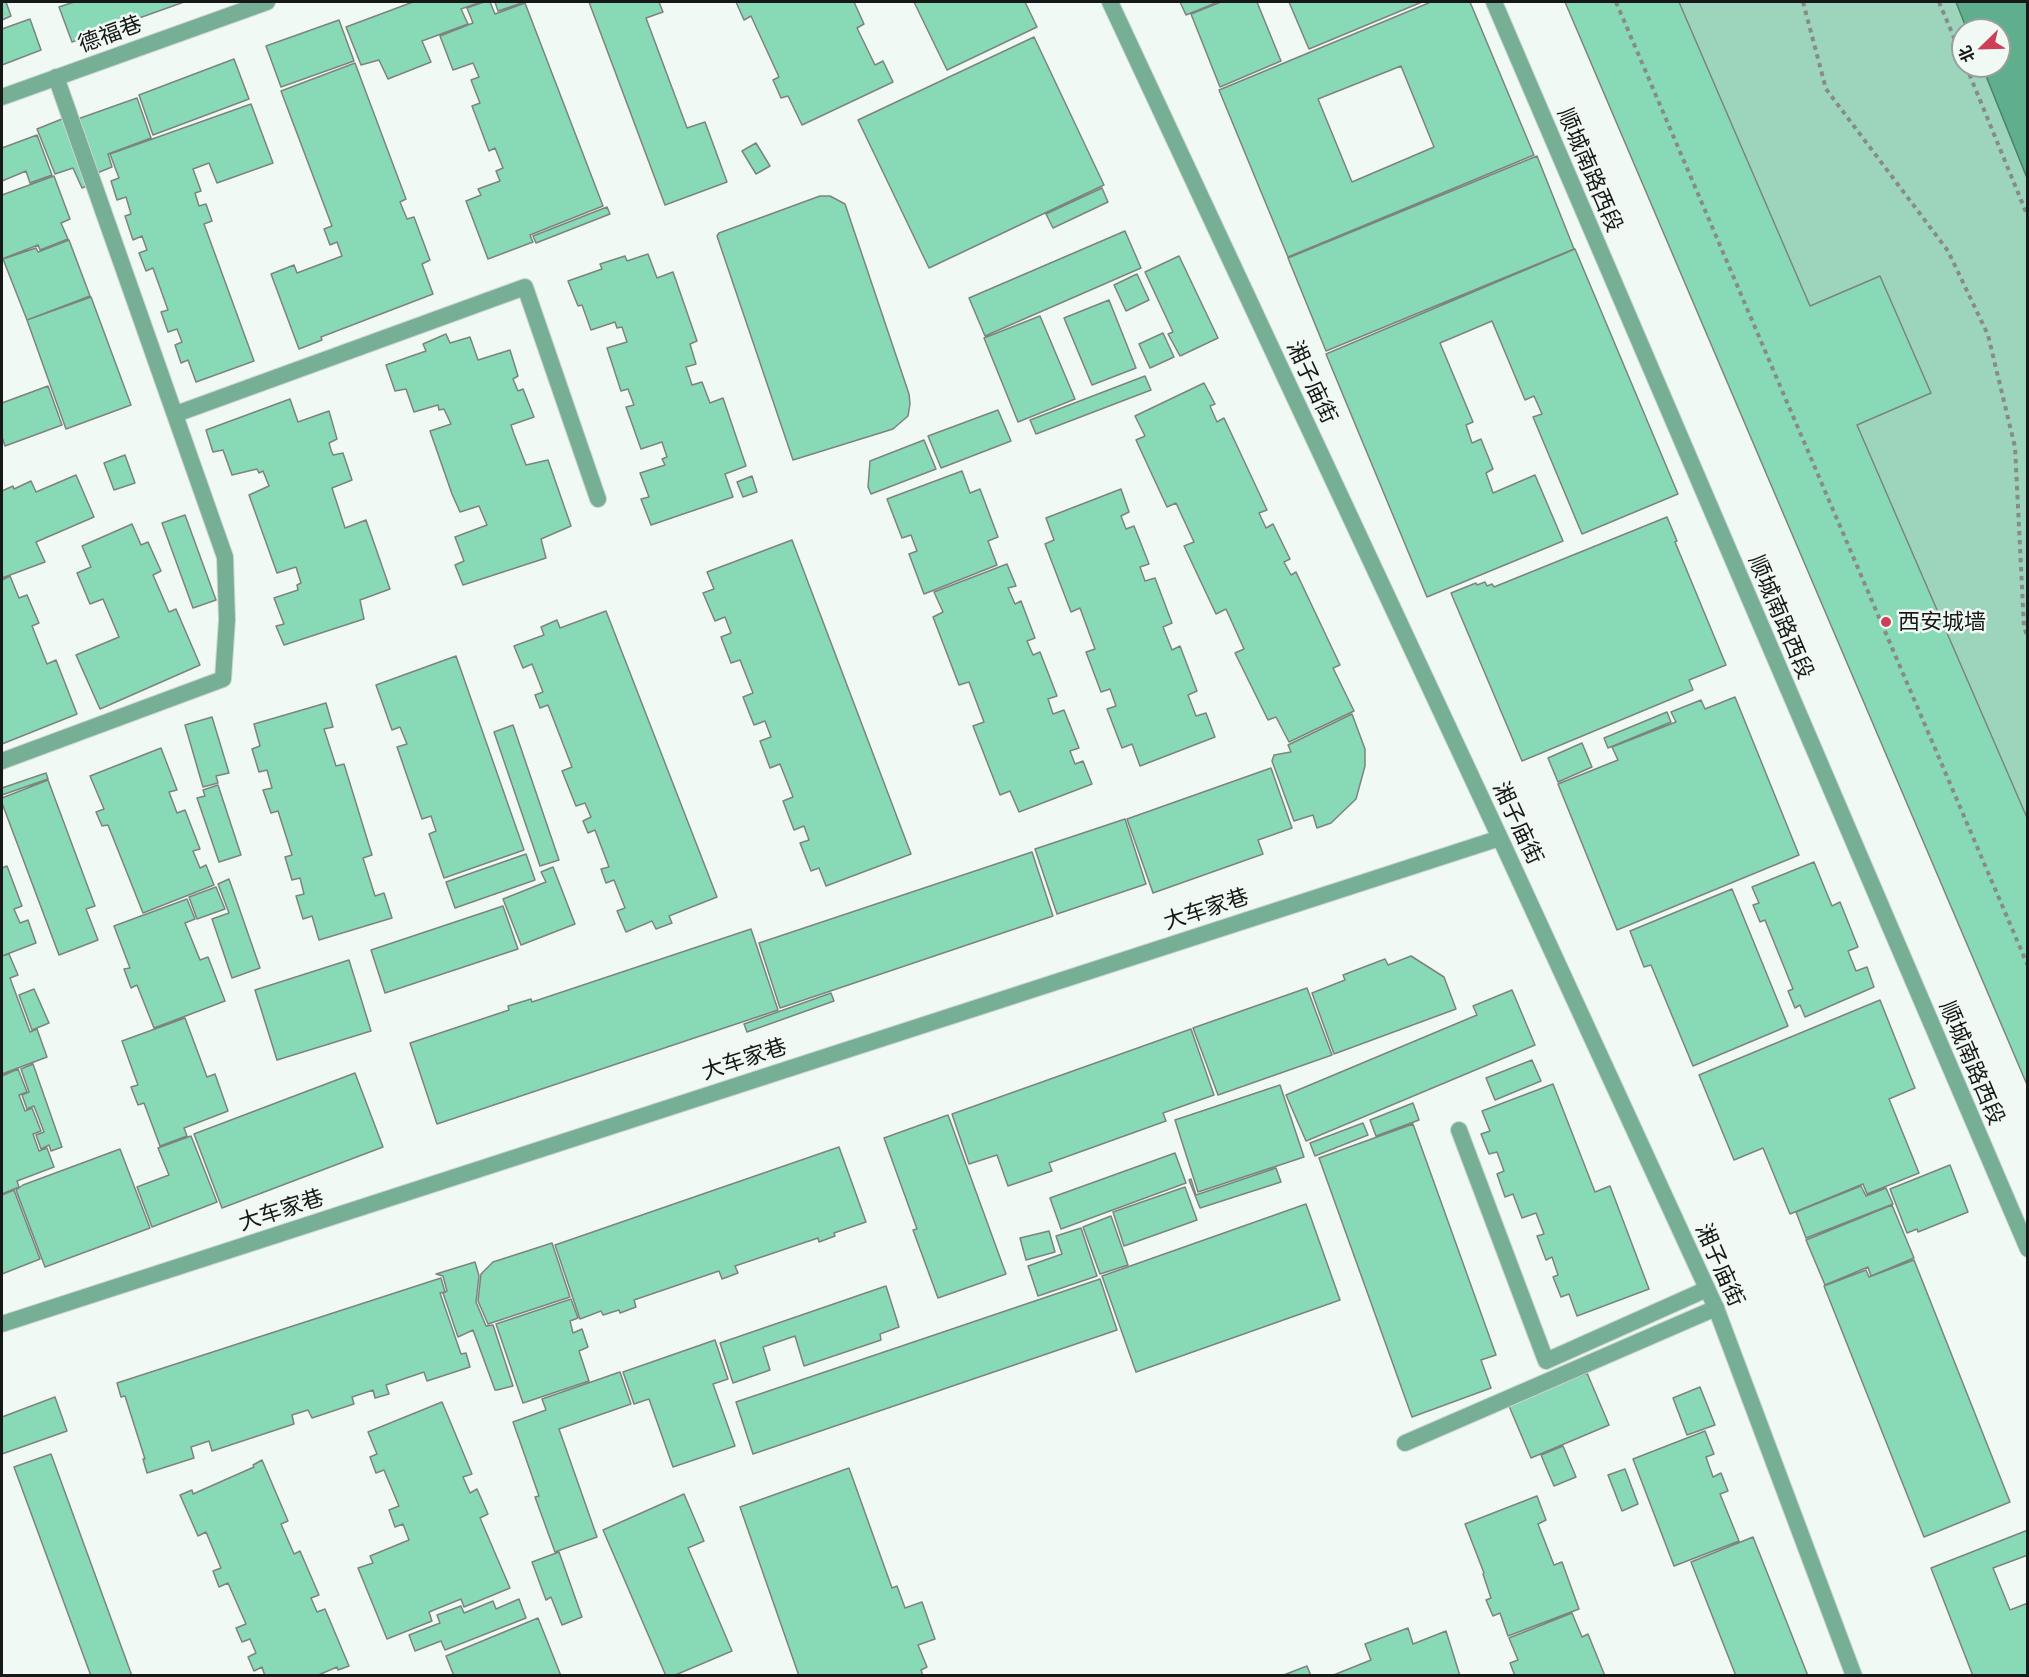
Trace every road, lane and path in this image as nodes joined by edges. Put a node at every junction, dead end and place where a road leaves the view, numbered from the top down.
1 (267, 2) edge
2 (1110, 2) edge
3 (1494, 2) edge
4 (1616, 2) edge
5 (1803, 2) edge
6 (1940, 2) edge
7 (1951, 29) edge
8 (56, 77) junction
9 (1971, 78) edge
10 (2, 97) edge
11 (2028, 217) edge
12 (176, 414) junction
13 (598, 500) dead end
14 (2028, 638) edge
15 (2, 761) edge
16 (1500, 838) junction
17 (2028, 966) edge
18 (1459, 1130) dead end
19 (2028, 1249) edge
20 (1707, 1289) junction
21 (1716, 1308) junction
22 (2, 1324) edge
23 (1405, 1443) dead end
24 (1854, 1676) edge

1 - 8 street, 德福巷
2 - 16 street, 湘子庙街
3 - 19 street, 顺城南路西段
4 - 17 path
5 - 14 path
6 - 7 path
8 - 10 street, 德福巷
8 - 12 street
9 - 11 path
12 - 13 street
12 - 15 street
16 - 20 street, 湘子庙街
16 - 22 street, 大车家巷
18 - 20 street
20 - 21 street, 湘子庙街
21 - 23 street
21 - 24 street, 湘子庙街

